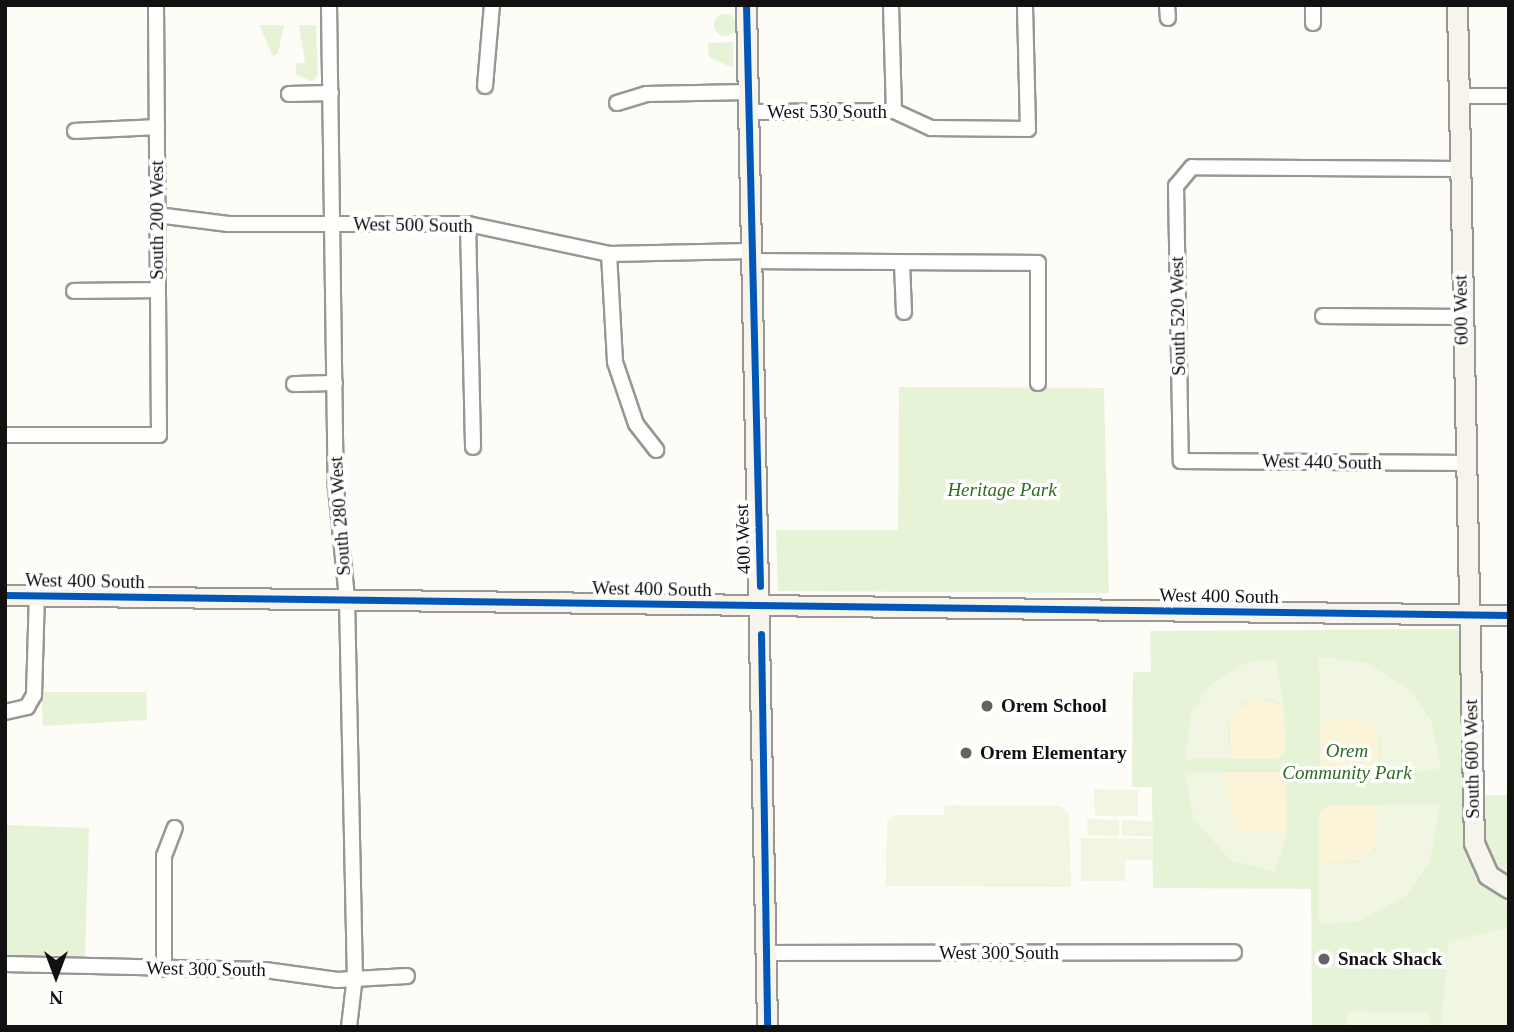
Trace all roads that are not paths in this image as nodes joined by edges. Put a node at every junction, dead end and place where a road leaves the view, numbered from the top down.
1 (156, 5) edge
2 (329, 5) edge
3 (492, 5) edge
4 (746, 5) edge
5 (891, 5) edge
6 (1025, 5) edge
7 (1312, 5) edge
8 (1457, 5) edge
9 (1313, 23) dead end
10 (485, 86) dead end
11 (748, 92) junction
12 (331, 93) junction
13 (289, 94) dead end
14 (1459, 96) junction
15 (1509, 96) edge
16 (617, 103) dead end
17 (894, 111) junction
18 (749, 113) junction
19 (157, 127) junction
20 (75, 131) dead end
21 (1460, 169) junction
22 (157, 215) junction
23 (332, 223) junction
24 (468, 224) junction
25 (609, 254) junction
26 (750, 256) junction
27 (902, 263) junction
28 (158, 290) junction
29 (74, 291) dead end
30 (904, 312) dead end
31 (1323, 316) dead end
32 (1461, 317) junction
33 (335, 383) junction
34 (1038, 383) dead end
35 (294, 384) dead end
36 (5, 435) edge
37 (472, 447) dead end
38 (656, 450) dead end
39 (1181, 461) joint
40 (1463, 463) junction
41 (5, 596) edge
42 (37, 596) junction
43 (347, 599) junction
44 (761, 607) junction
45 (1469, 615) junction
46 (1509, 615) edge
47 (5, 712) edge
48 (175, 828) dead end
49 (1509, 888) edge
50 (1234, 952) dead end
51 (765, 953) junction
52 (5, 964) edge
53 (164, 969) junction
54 (355, 976) junction
55 (407, 976) dead end
56 (349, 1027) edge
57 (767, 1027) edge

1 - 19 street, South 200 West
2 - 12 street, South 280 West
3 - 10 street
4 - 11 street, 400 West
5 - 17 street
6 - 17 street, West 530 South
7 - 9 street
8 - 14 street, 600 West
11 - 16 street
11 - 18 street, 400 West
12 - 13 street
12 - 23 street, South 280 West
14 - 15 street
14 - 21 street, 600 West
17 - 18 street, West 530 South
18 - 26 street, 400 West
19 - 20 street
19 - 22 street, South 200 West
21 - 32 street, 600 West
21 - 39 street, South 520 West
22 - 23 street, West 500 South
22 - 28 street, South 200 West
23 - 24 street, West 500 South
23 - 33 street, South 280 West
24 - 25 street, West 500 South
24 - 37 street
25 - 26 street, West 500 South
25 - 38 street
26 - 27 street, West 500 South
26 - 44 street, 400 West
27 - 30 street
27 - 34 street, West 500 South
28 - 29 street
28 - 36 street, South 200 West
31 - 32 street
32 - 40 street, 600 West
33 - 35 street
33 - 43 street, South 280 West
39 - 40 street, West 440 South
40 - 45 street, 600 West
41 - 42 street, West 400 South
42 - 43 street, West 400 South
42 - 47 street
43 - 44 street, West 400 South
43 - 54 street, South 280 West
44 - 45 street, West 400 South
44 - 51 street, 400 West
45 - 46 street, West 400 South
45 - 49 street, South 600 West
48 - 53 street
50 - 51 street, West 300 South
51 - 57 street, 400 West
52 - 53 street, West 300 South
53 - 54 street, West 300 South
54 - 55 street, West 300 South
54 - 56 street, South 280 West

